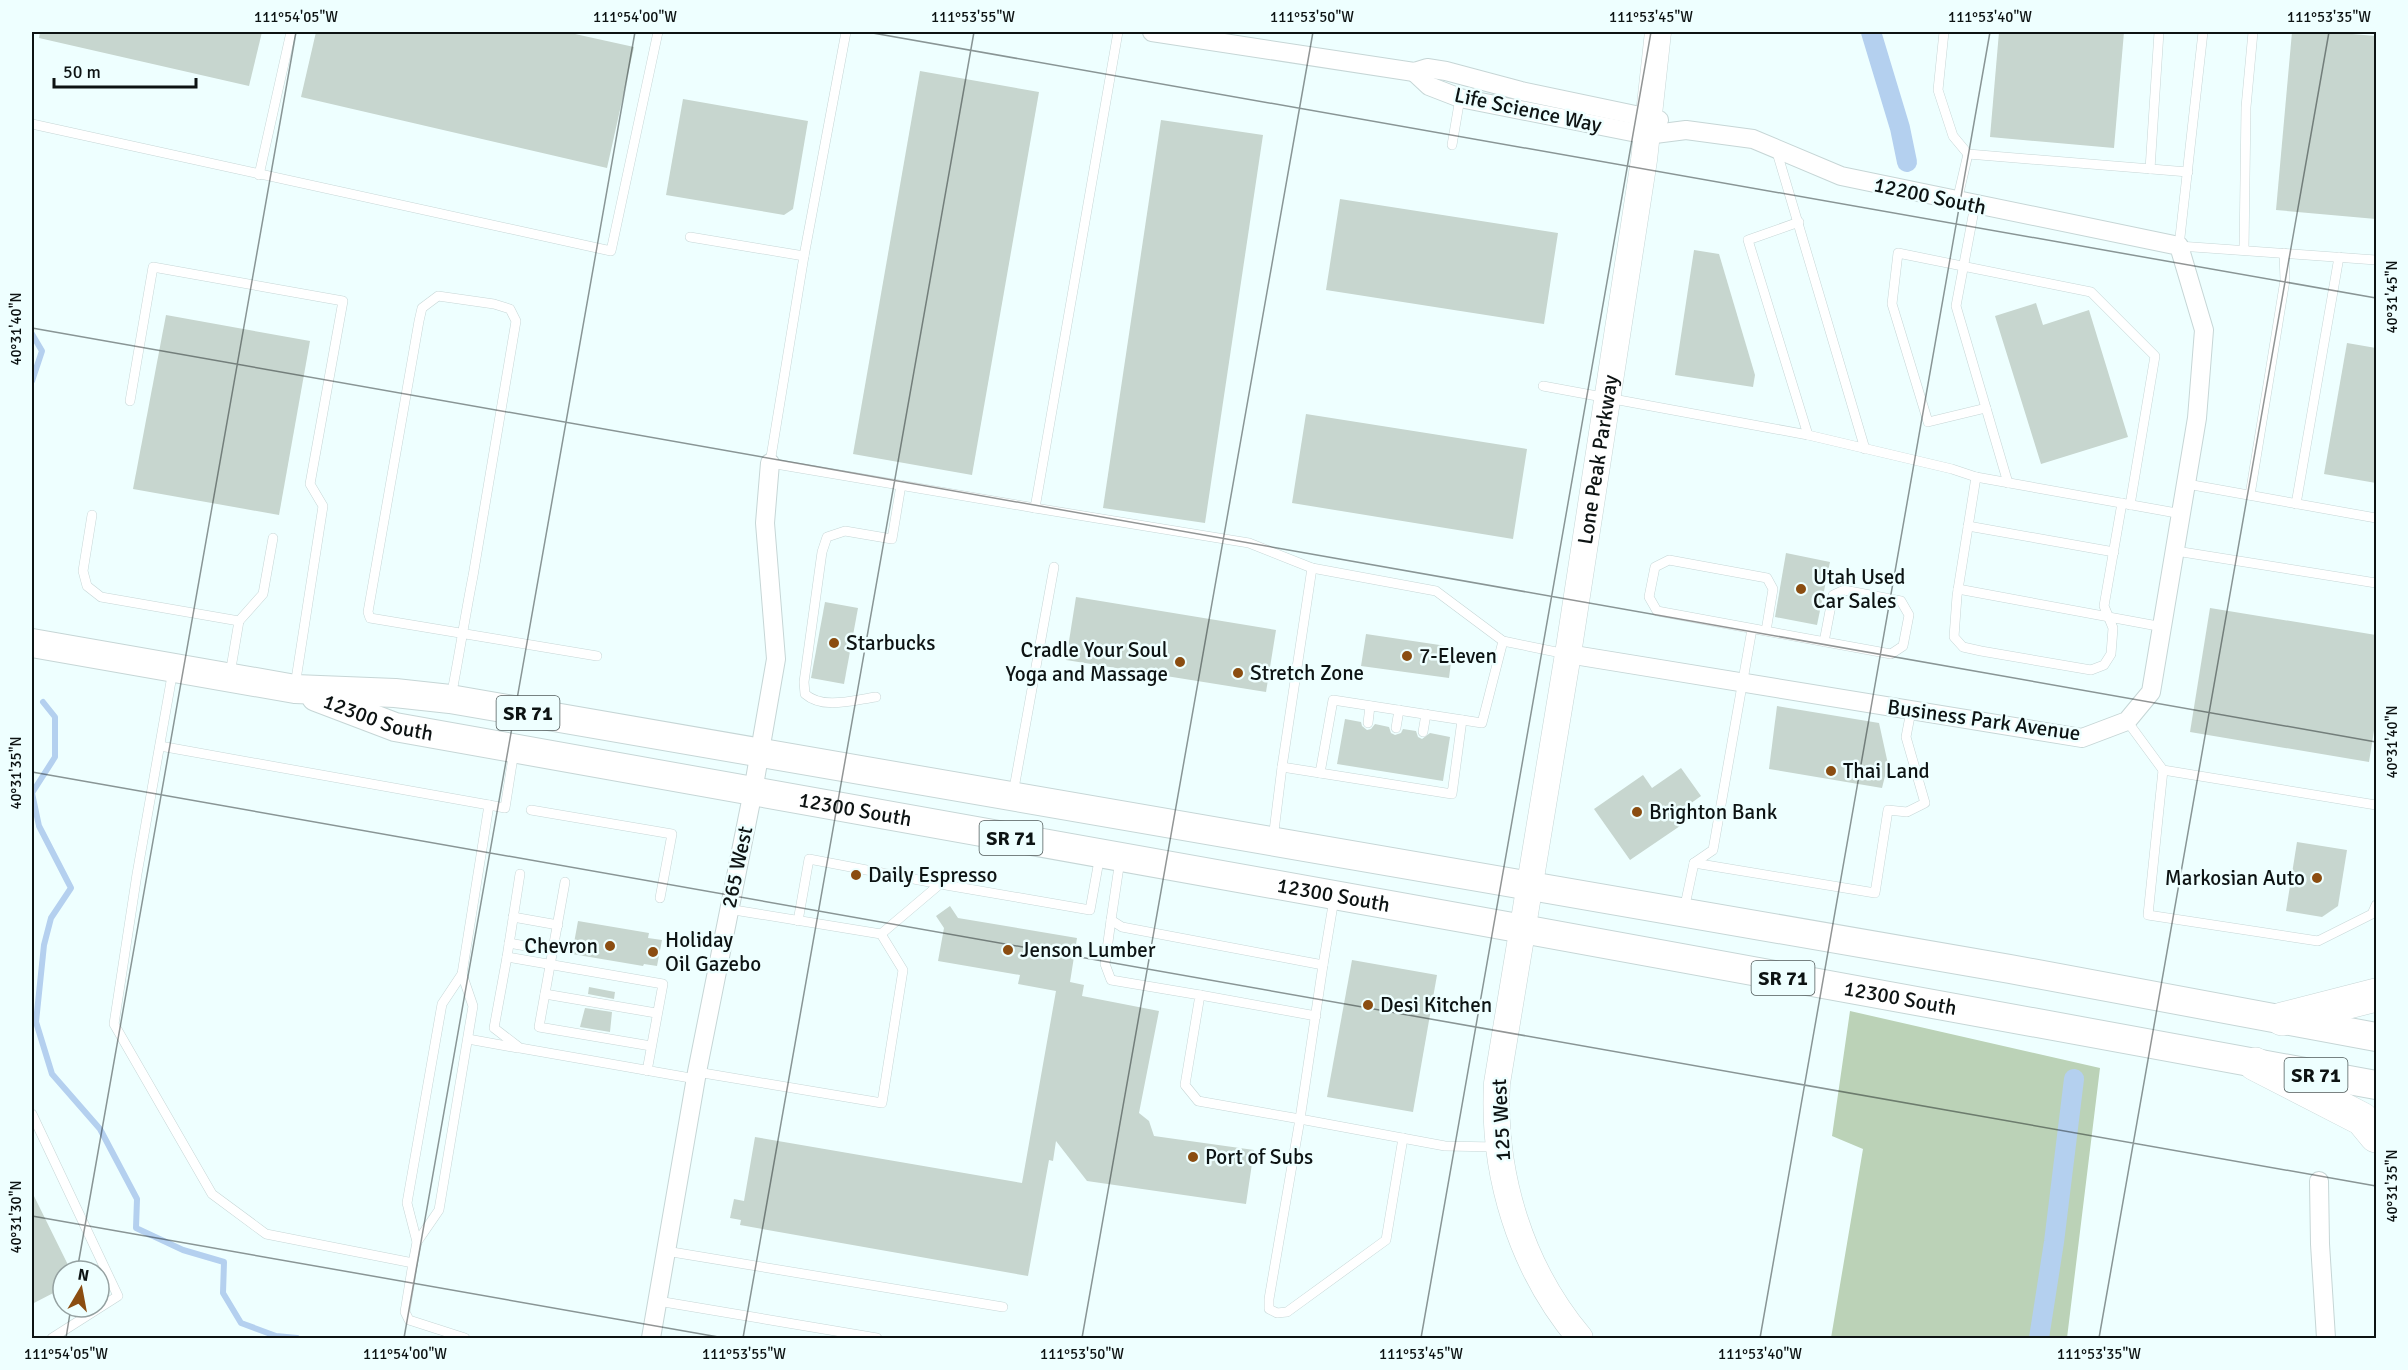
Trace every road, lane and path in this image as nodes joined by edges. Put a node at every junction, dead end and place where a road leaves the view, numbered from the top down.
1 (291, 32) edge
2 (657, 32) edge
3 (846, 32) edge
4 (1118, 32) edge
5 (1152, 32) edge
6 (1658, 32) edge
7 (1944, 32) edge
8 (2159, 32) edge
9 (2203, 32) edge
10 (2253, 32) edge
11 (1414, 72) junction
12 (1460, 98) junction
13 (32, 124) edge
14 (1648, 126) junction
15 (1452, 146) dead end
16 (1776, 149) junction
17 (1968, 154) junction
18 (2150, 169) junction
19 (2188, 172) junction
20 (259, 175) junction
21 (1957, 202) junction
22 (1975, 206) junction
23 (1799, 222) junction
24 (690, 237) dead end
25 (2179, 246) junction
26 (2244, 250) junction
27 (2284, 253) junction
28 (804, 256) junction
29 (2339, 257) junction
30 (2376, 260) edge
31 (1963, 267) junction
32 (1543, 386) dead end
33 (1606, 397) junction
34 (130, 401) dead end
35 (1986, 408) junction
36 (1808, 435) junction
37 (1865, 449) junction
38 (770, 463) junction
39 (1976, 477) junction
40 (2008, 483) junction
41 (2187, 484) junction
42 (901, 485) junction
43 (2250, 495) junction
44 (2126, 504) junction
45 (2296, 504) junction
46 (1035, 508) junction
47 (2182, 514) junction
48 (92, 515) dead end
49 (2376, 518) edge
50 (1968, 526) junction
51 (273, 538) dead end
52 (2176, 551) junction
53 (2114, 552) junction
54 (1054, 567) dead end
55 (1312, 568) junction
56 (2376, 583) edge
57 (1958, 589) junction
58 (2107, 617) junction
59 (239, 621) junction
60 (2163, 627) junction
61 (1752, 629) junction
62 (1766, 631) junction
63 (462, 634) junction
64 (1503, 641) junction
65 (1824, 642) junction
66 (32, 643) edge
67 (1568, 654) junction
68 (597, 657) dead end
69 (174, 667) junction
70 (230, 677) junction
71 (1743, 683) junction
72 (295, 689) junction
73 (876, 697) dead end
74 (450, 699) junction
75 (1370, 706) junction
76 (1399, 710) junction
77 (1911, 711) junction
78 (1426, 714) junction
79 (1462, 720) junction
80 (2127, 721) junction
81 (1368, 723) dead end
82 (1396, 728) dead end
83 (1423, 732) dead end
84 (160, 746) junction
85 (515, 748) junction
86 (759, 753) junction
87 (1282, 767) junction
88 (1360, 768) dead end
89 (2163, 770) junction
90 (1320, 773) junction
91 (1388, 773) dead end
92 (1416, 777) dead end
93 (1358, 779) junction
94 (1387, 784) junction
95 (1414, 789) junction
96 (753, 791) junction
97 (1012, 797) junction
98 (489, 805) junction
99 (2376, 805) edge
100 (531, 810) dead end
101 (1273, 841) junction
102 (1110, 855) junction
103 (1694, 863) junction
104 (520, 874) dead end
105 (566, 882) dead end
106 (940, 884) junction
107 (1531, 885) junction
108 (1335, 896) junction
109 (660, 898) dead end
110 (2376, 905) edge
111 (728, 909) junction
112 (1683, 913) junction
113 (513, 917) junction
114 (1111, 920) junction
115 (798, 921) junction
116 (558, 925) junction
117 (1523, 929) junction
118 (881, 934) junction
119 (509, 944) junction
120 (553, 951) junction
121 (507, 957) junction
122 (551, 965) junction
123 (1323, 965) junction
124 (462, 974) junction
125 (545, 994) junction
126 (1200, 995) junction
127 (2376, 995) edge
128 (656, 1013) junction
129 (1316, 1016) junction
130 (2282, 1019) junction
131 (2376, 1037) edge
132 (468, 1038) junction
133 (651, 1046) junction
134 (520, 1048) junction
135 (2255, 1064) junction
136 (647, 1071) junction
137 (697, 1075) junction
138 (2376, 1085) edge
139 (32, 1114) edge
140 (1300, 1119) junction
141 (2376, 1136) edge
142 (1403, 1138) junction
143 (1501, 1147) junction
144 (2319, 1181) dead end
145 (417, 1242) junction
146 (666, 1251) junction
147 (413, 1263) junction
148 (658, 1301) junction
149 (1003, 1306) dead end
150 (52, 1338) edge
151 (465, 1338) edge
152 (651, 1338) edge
153 (877, 1338) edge
154 (1580, 1338) edge
155 (2326, 1338) edge

1 - 20 lane
2 - 20 lane
3 - 28 lane
4 - 46 lane
5 - 11 street, Life Science Way
6 - 14 main road, Lone Peak Parkway
7 - 17 lane
8 - 18 lane
9 - 19 lane
10 - 26 lane
11 - 12 street, Life Science Way
11 - 14 street, Life Science Way
12 - 14 street, Life Science Way
12 - 15 lane
13 - 20 lane
14 - 16 street, 12200 South
14 - 33 main road, Lone Peak Parkway
16 - 21 street, 12200 South
16 - 23 lane
17 - 18 lane
17 - 21 lane
18 - 19 lane
19 - 25 lane
21 - 22 street, 12200 South
22 - 25 street, 12200 South
22 - 31 lane
23 - 36 lane
23 - 37 lane
24 - 28 lane
25 - 26 lane
25 - 41 street, Business Park Avenue
26 - 27 lane
27 - 29 lane
27 - 43 lane
28 - 38 lane
29 - 30 lane
29 - 45 lane
31 - 35 lane
31 - 35 lane
31 - 44 lane
32 - 33 lane
33 - 36 lane
33 - 67 main road, Lone Peak Parkway
34 - 72 lane
35 - 40 lane
36 - 37 lane
37 - 39 lane
38 - 42 lane
38 - 86 street, 265 West
39 - 40 lane
39 - 50 lane
40 - 44 lane
41 - 43 lane
41 - 47 street, Business Park Avenue
42 - 46 lane
42 - 73 lane
43 - 45 lane
44 - 47 lane
44 - 53 lane
45 - 49 lane
46 - 55 lane
47 - 52 street, Business Park Avenue
48 - 59 lane
50 - 53 lane
50 - 57 lane
51 - 59 lane
52 - 56 lane
52 - 60 street, Business Park Avenue
53 - 58 lane
54 - 97 lane
55 - 64 lane
55 - 87 lane
57 - 58 lane
57 - 58 lane
58 - 60 lane
59 - 70 lane
60 - 80 street, Business Park Avenue
61 - 62 lane
61 - 62 lane
61 - 71 lane
62 - 65 lane
63 - 63 lane
63 - 68 lane
63 - 74 lane
64 - 67 lane
64 - 79 lane
65 - 65 lane
66 - 69 main road, 12300 South / SR 71
67 - 71 street, Business Park Avenue
67 - 107 main road, Lone Peak Parkway
69 - 70 main road, 12300 South / SR 71
69 - 84 lane
70 - 72 main road, 12300 South / SR 71
71 - 77 street, Business Park Avenue
71 - 103 lane
72 - 74 main road, 12300 South / SR 71
72 - 85 main road, 12300 South / SR 71
74 - 86 main road, 12300 South / SR 71
75 - 76 lane
75 - 81 lane
75 - 90 lane
76 - 78 lane
76 - 82 lane
77 - 80 street, Business Park Avenue
77 - 103 lane
78 - 79 lane
78 - 83 lane
79 - 95 lane
80 - 89 lane
84 - 98 lane
84 - 147 lane
85 - 96 main road, 12300 South / SR 71
85 - 98 lane
86 - 96 street, 265 West
86 - 97 main road, 12300 South / SR 71
87 - 90 lane
87 - 101 lane
88 - 93 lane
89 - 99 lane
89 - 110 lane
90 - 93 lane
91 - 94 lane
92 - 95 lane
93 - 94 lane
94 - 95 lane
96 - 102 main road, 12300 South / SR 71
96 - 111 street, 265 West
97 - 101 main road, 12300 South / SR 71
98 - 124 lane
100 - 109 lane
101 - 107 main road, 12300 South / SR 71
102 - 106 lane
102 - 108 main road, 12300 South / SR 71
102 - 114 lane
103 - 112 lane
104 - 113 lane
105 - 116 lane
106 - 115 lane
106 - 118 lane
107 - 112 main road, 12300 South / SR 71
107 - 117 main road, 125 West
108 - 117 main road, 12300 South / SR 71
108 - 123 lane
111 - 115 lane
111 - 137 street, 265 West
112 - 130 main road, 12300 South / SR 71
113 - 116 lane
113 - 119 lane
114 - 123 lane
114 - 126 lane
115 - 118 lane
116 - 120 lane
117 - 135 main road, 12300 South / SR 71
117 - 143 main road, 125 West
118 - 137 lane
119 - 120 lane
119 - 121 lane
120 - 122 lane
121 - 122 lane
121 - 134 lane
122 - 125 lane
122 - 128 lane
123 - 129 lane
124 - 132 lane
124 - 145 lane
125 - 128 lane
125 - 133 lane
126 - 129 lane
126 - 140 lane
127 - 130 highway
128 - 133 lane
129 - 140 lane
130 - 131 main road, 12300 South / SR 71
132 - 134 lane
132 - 145 lane
133 - 136 lane
134 - 136 lane
135 - 138 main road, 12300 South / SR 71
135 - 141 highway
136 - 137 lane
137 - 146 street, 265 West
139 - 150 lane
140 - 142 lane
140 - 142 lane
142 - 143 lane
143 - 154 main road, 125 West
144 - 155 street
145 - 147 lane
146 - 148 street, 265 West
146 - 149 lane
147 - 151 lane
148 - 152 street, 265 West
148 - 153 lane

